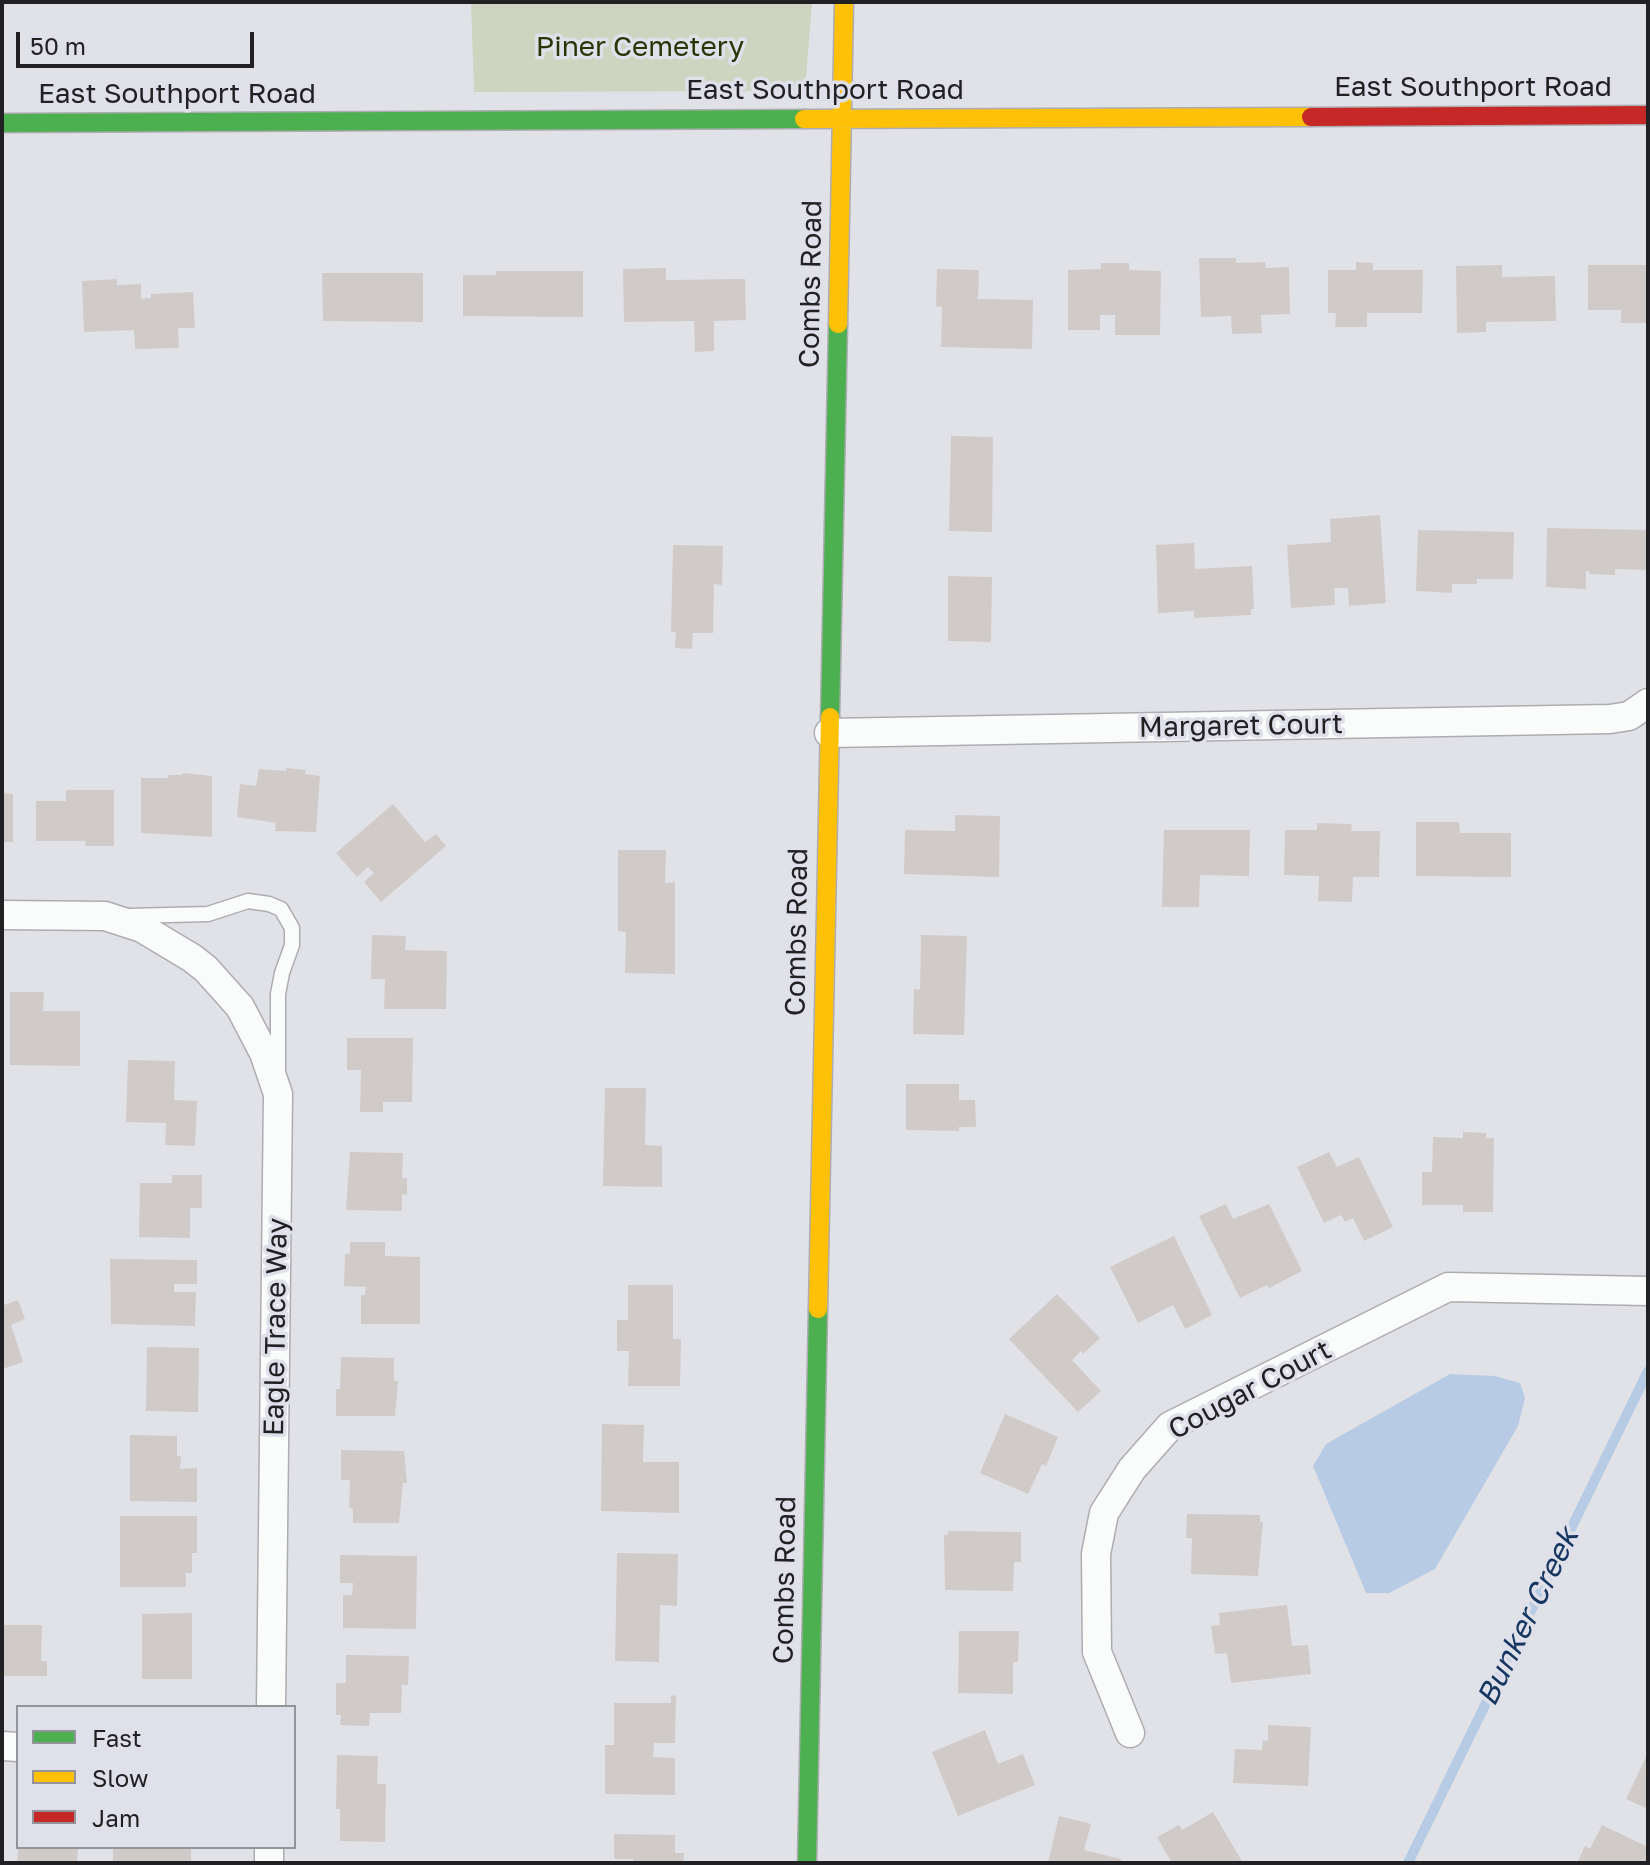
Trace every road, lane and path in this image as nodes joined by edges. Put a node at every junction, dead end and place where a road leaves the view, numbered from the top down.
1 (844, 2) edge
2 (1648, 115) edge
3 (842, 118) junction
4 (2, 123) edge
5 (1648, 703) edge
6 (829, 733) junction
7 (2, 915) edge
8 (105, 916) junction
9 (278, 1094) junction
10 (1648, 1291) edge
11 (271, 1705) edge
12 (1130, 1733) dead end
13 (807, 1863) edge

1 - 3 street, Combs Road
2 - 3 street, East Southport Road
3 - 4 street, East Southport Road
3 - 6 street, Combs Road
5 - 6 street, Margaret Court
6 - 13 street, Combs Road
7 - 8 street, Eagle Trace Way
8 - 9 street, Eagle Trace Way
8 - 9 lane
9 - 11 street, Eagle Trace Way
10 - 12 street, Cougar Court

